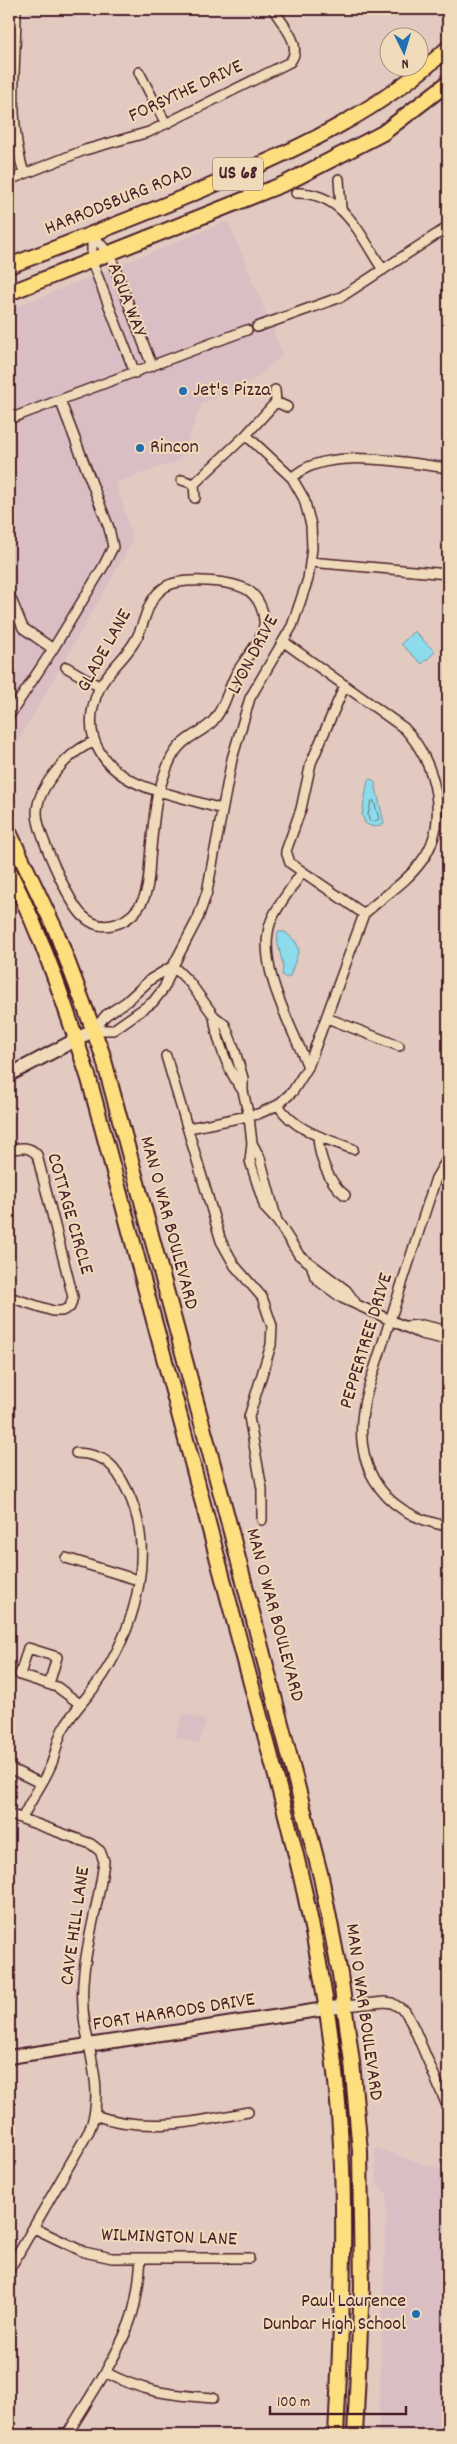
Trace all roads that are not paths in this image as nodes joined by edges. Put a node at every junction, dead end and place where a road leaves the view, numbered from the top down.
1 (16, 9) edge
2 (273, 9) edge
3 (448, 48) edge
4 (12, 56) edge
5 (139, 72) dead end
6 (448, 83) edge
7 (166, 124) junction
8 (24, 174) junction
9 (339, 179) dead end
10 (9, 180) edge
11 (296, 193) dead end
12 (341, 208) junction
13 (448, 227) edge
14 (92, 234) junction
15 (110, 255) junction
16 (92, 262) junction
17 (9, 266) edge
18 (382, 270) junction
19 (9, 294) edge
20 (257, 326) dead end
21 (247, 330) dead end
22 (152, 366) junction
23 (135, 373) junction
24 (275, 390) dead end
25 (60, 400) junction
26 (276, 402) junction
27 (287, 408) dead end
28 (9, 419) edge
29 (246, 435) junction
30 (448, 468) edge
31 (292, 478) junction
32 (182, 480) dead end
33 (194, 484) junction
34 (195, 498) dead end
35 (310, 562) junction
36 (448, 574) edge
37 (9, 594) edge
38 (284, 642) junction
39 (53, 649) junction
40 (66, 667) dead end
41 (345, 685) junction
42 (100, 687) junction
43 (9, 716) edge
44 (94, 742) junction
45 (158, 791) junction
46 (222, 809) junction
47 (9, 832) edge
48 (9, 871) edge
49 (302, 872) junction
50 (364, 914) junction
51 (173, 966) junction
52 (327, 1018) junction
53 (94, 1030) junction
54 (76, 1040) junction
55 (399, 1046) dead end
56 (166, 1056) dead end
57 (308, 1067) junction
58 (9, 1075) edge
59 (278, 1104) junction
60 (249, 1117) junction
61 (189, 1128) junction
62 (318, 1136) junction
63 (353, 1149) dead end
64 (9, 1150) edge
65 (448, 1158) edge
66 (345, 1196) dead end
67 (9, 1297) edge
68 (391, 1320) junction
69 (406, 1326) junction
70 (448, 1331) edge
71 (448, 1340) edge
72 (76, 1453) dead end
73 (262, 1520) dead end
74 (448, 1526) edge
75 (66, 1558) dead end
76 (138, 1580) junction
77 (49, 1684) junction
78 (80, 1704) junction
79 (11, 1772) edge
80 (40, 1783) junction
81 (9, 1814) edge
82 (22, 1819) junction
83 (345, 2006) junction
84 (327, 2008) junction
85 (90, 2045) junction
86 (9, 2058) edge
87 (448, 2108) edge
88 (248, 2112) dead end
89 (94, 2115) junction
90 (34, 2228) junction
91 (249, 2258) dead end
92 (141, 2259) junction
93 (9, 2270) edge
94 (105, 2372) junction
95 (213, 2398) dead end
96 (67, 2435) edge
97 (336, 2435) edge
98 (355, 2435) edge

1 - 4 street
2 - 7 street, FORSYTHE DRIVE
3 - 14 main road, HARRODSBURG ROAD / US 68
4 - 8 street
5 - 7 street
6 - 15 main road, US 68
7 - 8 street, FORSYTHE DRIVE
8 - 10 street, FORSYTHE DRIVE
9 - 12 street
11 - 12 street
12 - 18 street
13 - 18 street
14 - 15 street, AQUA WAY
14 - 16 street, AQUA WAY
14 - 17 main road, HARRODSBURG ROAD / US 68
15 - 16 main road, US 68
15 - 22 street, AQUA WAY
16 - 19 main road, US 68
16 - 23 street, AQUA WAY
18 - 20 street
21 - 22 street
22 - 23 street
23 - 25 street
24 - 26 street
25 - 28 street
25 - 39 street
26 - 27 street
26 - 29 street
29 - 31 street, LYON DRIVE
29 - 33 street
30 - 31 street
31 - 35 street, LYON DRIVE
32 - 33 street
33 - 34 street
35 - 36 street
35 - 38 street, LYON DRIVE
37 - 39 street
38 - 41 street
38 - 46 street, LYON DRIVE
39 - 43 street
40 - 42 street
41 - 49 street
41 - 50 street
42 - 44 street, GLADE LANE
42 - 45 street, GLADE LANE
44 - 45 street
44 - 45 street, GLADE LANE
45 - 46 street
46 - 51 street, LYON DRIVE
47 - 53 main road, MAN O WAR BOULEVARD
48 - 54 main road, MAN O WAR BOULEVARD
49 - 50 street
49 - 57 street
50 - 52 street
51 - 53 street, LYON DRIVE
51 - 53 street, LYON DRIVE
51 - 60 street
52 - 55 street
52 - 57 street
53 - 54 street, LYON DRIVE
53 - 83 main road, MAN O WAR BOULEVARD
54 - 58 street, LYON DRIVE
54 - 84 main road, MAN O WAR BOULEVARD
56 - 61 street
57 - 59 street
59 - 60 street
59 - 62 street
60 - 61 street
60 - 68 street
61 - 73 street
62 - 63 street
62 - 66 street
64 - 67 street, COTTAGE CIRCLE
65 - 68 street, PEPPERTREE DRIVE
68 - 69 street
68 - 74 street, PEPPERTREE DRIVE
69 - 70 street
69 - 71 street
72 - 76 street
75 - 76 street
76 - 78 street
77 - 77 street
77 - 78 street
78 - 80 street
79 - 80 street
80 - 82 street
81 - 82 street, CAVE HILL LANE
82 - 85 street, CAVE HILL LANE
83 - 84 street, FORT HARRODS DRIVE
83 - 87 street
83 - 98 main road, MAN O WAR BOULEVARD
84 - 85 street, FORT HARRODS DRIVE
84 - 97 main road, MAN O WAR BOULEVARD
85 - 86 street, FORT HARRODS DRIVE
85 - 89 street, CAVE HILL LANE
88 - 89 street
89 - 90 street, CAVE HILL LANE
90 - 92 street, WILMINGTON LANE
90 - 93 street, CAVE HILL LANE
91 - 92 street, WILMINGTON LANE
92 - 94 street
94 - 95 street
94 - 96 street

